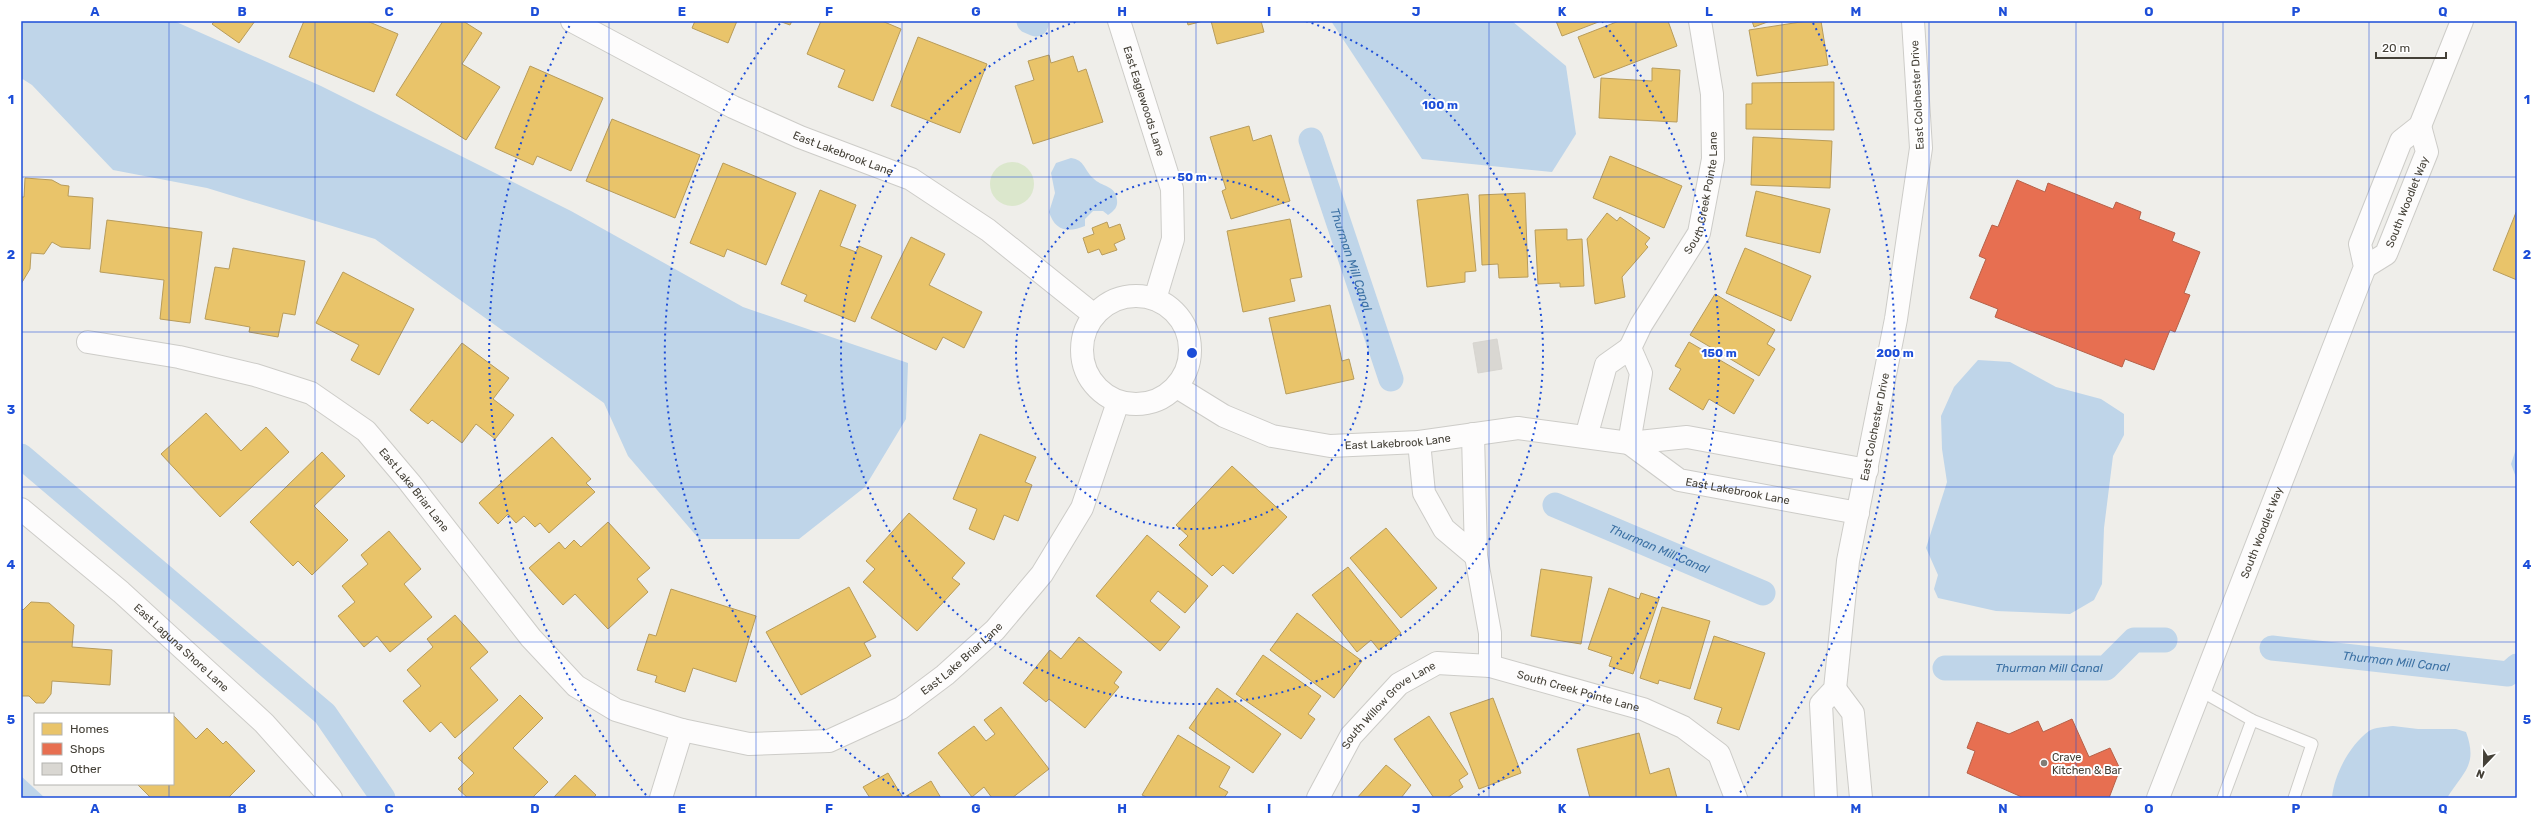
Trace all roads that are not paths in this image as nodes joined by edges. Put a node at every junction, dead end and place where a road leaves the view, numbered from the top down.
1 (572, 21) edge
2 (1119, 21) edge
3 (1700, 21) edge
4 (1913, 21) edge
5 (2462, 21) edge
6 (1155, 299) junction
7 (1094, 315) junction
8 (88, 342) dead end
9 (1630, 348) junction
10 (1177, 387) junction
11 (1118, 402) junction
12 (1473, 434) junction
13 (1586, 437) junction
14 (1419, 442) junction
15 (1629, 443) junction
16 (1867, 470) junction
17 (21, 509) edge
18 (1858, 513) junction
19 (1476, 556) junction
20 (1490, 666) junction
21 (1835, 689) junction
22 (2201, 691) junction
23 (2252, 720) junction
24 (682, 730) junction
25 (331, 798) edge
26 (662, 798) edge
27 (1318, 798) edge
28 (1736, 798) edge
29 (1826, 798) edge
30 (1861, 798) edge
31 (2158, 798) edge
32 (2222, 798) edge
33 (2294, 798) edge

1 - 7 street, East Lakebrook Lane
2 - 6 street, East Eaglewoods Lane
3 - 9 street, South Creek Pointe Lane
4 - 16 street, East Colchester Drive
5 - 22 street, South Woodlet Way
6 - 7 street
6 - 10 street
7 - 11 street
8 - 24 street, East Lake Briar Lane
9 - 13 street, South Creek Pointe Lane
9 - 15 street
10 - 11 street
10 - 14 street, East Lakebrook Lane
11 - 24 street, East Lake Briar Lane
12 - 13 street, East Lakebrook Lane
12 - 14 street, East Lakebrook Lane
12 - 19 street
13 - 15 street, East Lakebrook Lane
14 - 19 street
15 - 16 street, East Lakebrook Lane
15 - 18 street, East Lakebrook Lane
16 - 18 street, East Colchester Drive
17 - 25 street, East Laguna Shore Lane
18 - 21 street, East Colchester Drive
19 - 20 street
20 - 27 street, South Willow Grove Lane
20 - 28 street, South Creek Pointe Lane
21 - 29 street
21 - 30 street
22 - 23 lane
22 - 31 street, South Woodlet Way
23 - 32 lane
23 - 33 lane
24 - 26 street

